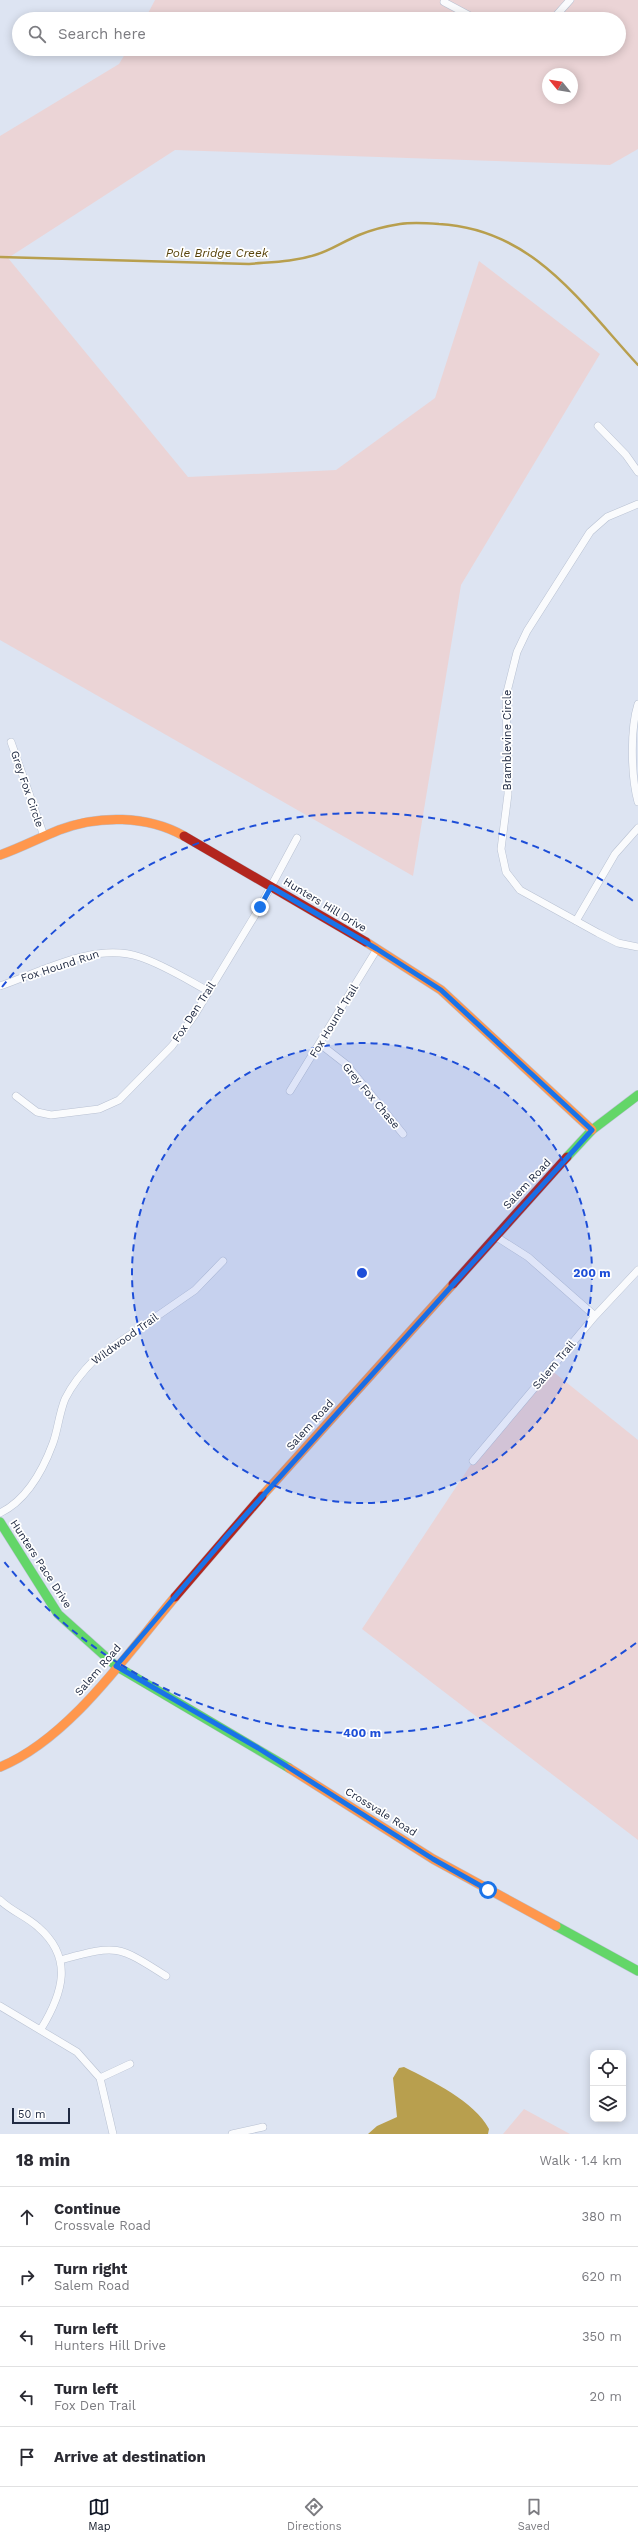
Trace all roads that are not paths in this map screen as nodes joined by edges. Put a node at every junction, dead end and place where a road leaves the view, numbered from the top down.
1 (570, 0) edge
2 (444, 2) dead end
3 (463, 12) edge
4 (559, 12) edge
5 (598, 426) dead end
6 (638, 472) edge
7 (638, 504) edge
8 (638, 704) edge
9 (10, 742) dead end
10 (638, 802) edge
11 (638, 828) edge
12 (44, 836) junction
13 (297, 838) dead end
14 (0, 855) edge
15 (271, 887) junction
16 (576, 921) junction
17 (638, 947) edge
18 (377, 949) junction
19 (0, 986) edge
20 (208, 991) junction
21 (320, 1044) junction
22 (290, 1091) dead end
23 (638, 1095) edge
24 (16, 1096) dead end
25 (592, 1130) junction
26 (403, 1134) dead end
27 (495, 1236) junction
28 (223, 1260) dead end
29 (638, 1270) edge
30 (595, 1316) junction
31 (473, 1461) dead end
32 (0, 1513) edge
33 (0, 1522) edge
34 (116, 1666) junction
35 (0, 1767) edge
36 (0, 1900) edge
37 (60, 1960) junction
38 (638, 1971) edge
39 (166, 1976) dead end
40 (0, 2006) edge
41 (41, 2029) junction
42 (130, 2064) dead end
43 (100, 2078) junction
44 (263, 2127) dead end
45 (114, 2134) edge
46 (232, 2134) edge

1 - 4 street
2 - 3 street
5 - 6 street
7 - 16 street, Bramblevine Circle
8 - 10 street
9 - 12 street, Grey Fox Circle
11 - 16 street
12 - 14 street, Hunters Hill Drive
12 - 15 street, Hunters Hill Drive
13 - 15 street, Fox Den Trail
15 - 18 street, Hunters Hill Drive
15 - 20 street, Fox Den Trail
16 - 17 street, Bramblevine Circle
18 - 21 street, Fox Hound Trail
18 - 25 street, Hunters Hill Drive
19 - 20 street, Fox Hound Run
20 - 24 street, Fox Den Trail
21 - 22 street, Fox Hound Trail
21 - 26 street, Grey Fox Chase
23 - 25 street, Salem Road
25 - 27 street, Salem Road
27 - 30 street
27 - 34 street, Salem Road
28 - 32 street, Wildwood Trail
29 - 30 street, Salem Trail
30 - 31 street, Salem Trail
33 - 34 street, Hunters Pace Drive
34 - 35 street, Salem Road
34 - 38 street, Crossvale Road
36 - 37 street
37 - 39 street
37 - 41 street
40 - 41 street
41 - 43 street
42 - 43 street
43 - 45 street
44 - 46 street

